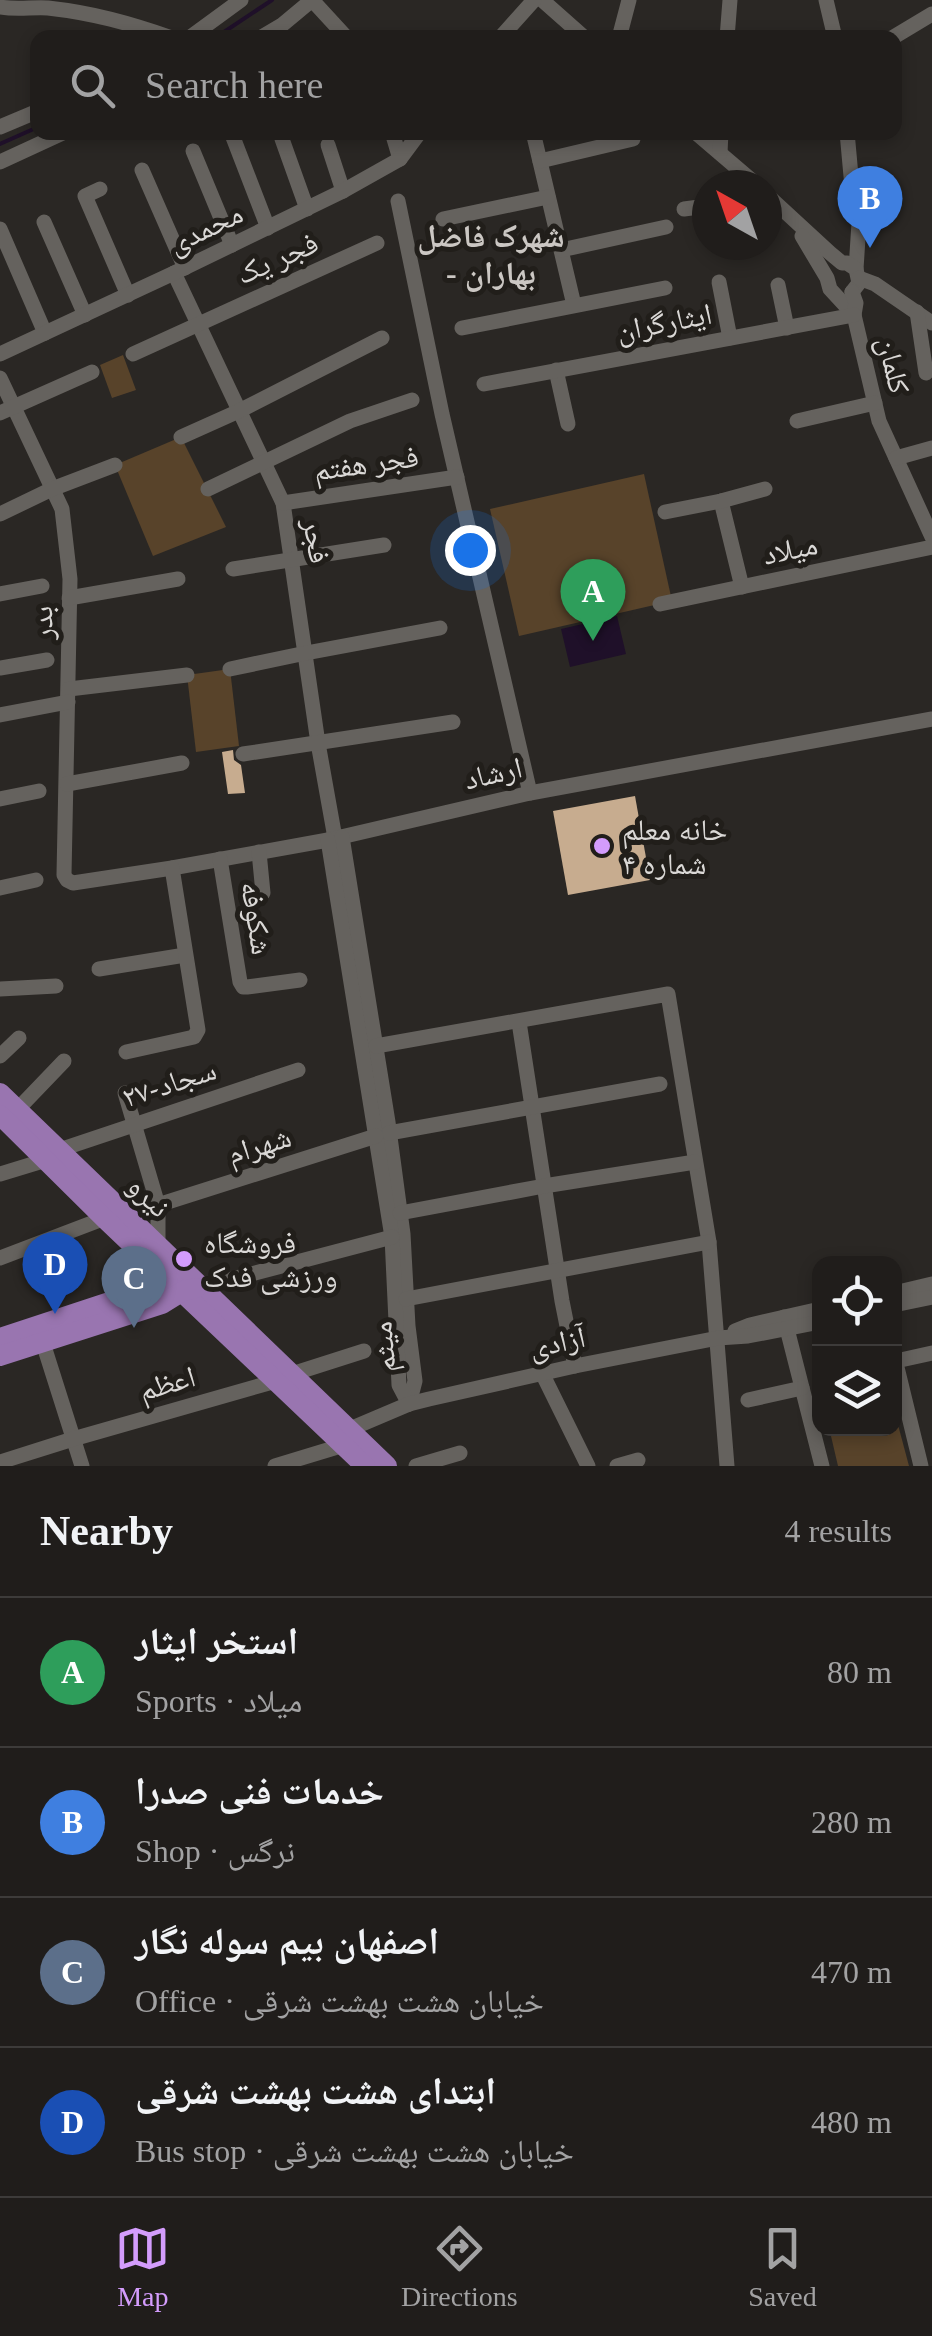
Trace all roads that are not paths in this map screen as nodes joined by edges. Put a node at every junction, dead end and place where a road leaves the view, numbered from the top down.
1 (241, 0) edge
2 (312, 0) edge
3 (629, 0) edge
4 (730, 0) edge
5 (826, 0) edge
6 (544, 1) edge
7 (0, 6) edge
8 (932, 14) edge
9 (148, 30) edge
10 (200, 30) edge
11 (274, 30) edge
12 (340, 30) edge
13 (510, 30) edge
14 (576, 30) edge
15 (621, 30) edge
16 (728, 30) edge
17 (833, 30) edge
18 (902, 32) edge
19 (30, 114) edge
20 (0, 127) edge
21 (48, 140) edge
22 (234, 140) edge
23 (282, 140) edge
24 (394, 140) edge
25 (414, 140) edge
26 (535, 140) edge
27 (634, 140) dead end
28 (705, 140) edge
29 (721, 140) edge
30 (848, 140) edge
31 (328, 144) dead end
32 (193, 151) dead end
33 (720, 153) junction
34 (400, 158) junction
35 (540, 161) junction
36 (0, 162) edge
37 (142, 170) dead end
38 (737, 170) edge
39 (100, 189) dead end
40 (343, 191) junction
41 (548, 197) junction
42 (398, 201) dead end
43 (692, 208) edge
44 (306, 209) junction
45 (684, 209) dead end
46 (782, 211) edge
47 (443, 219) dead end
48 (44, 222) dead end
49 (794, 223) junction
50 (666, 227) dead end
51 (268, 228) junction
52 (0, 229) edge
53 (377, 243) dead end
54 (232, 245) junction
55 (561, 250) junction
56 (179, 271) junction
57 (852, 276) junction
58 (719, 282) dead end
59 (778, 285) dead end
60 (830, 286) junction
61 (666, 288) dead end
62 (128, 295) junction
63 (574, 305) junction
64 (917, 312) junction
65 (85, 314) junction
66 (854, 315) junction
67 (199, 323) junction
68 (932, 323) edge
69 (462, 328) dead end
70 (787, 328) junction
71 (45, 332) junction
72 (382, 338) dead end
73 (730, 338) junction
74 (0, 354) edge
75 (133, 354) dead end
76 (556, 370) junction
77 (92, 372) dead end
78 (926, 373) dead end
79 (0, 378) edge
80 (484, 384) dead end
81 (412, 400) dead end
82 (874, 403) junction
83 (7, 410) edge
84 (239, 411) junction
85 (796, 422) dead end
86 (568, 424) dead end
87 (181, 437) dead end
88 (932, 448) edge
89 (896, 458) junction
90 (263, 462) junction
91 (115, 465) dead end
92 (457, 478) junction
93 (52, 489) junction
94 (208, 489) dead end
95 (764, 489) dead end
96 (932, 494) edge
97 (914, 498) junction
98 (721, 502) junction
99 (283, 503) junction
100 (666, 512) dead end
101 (0, 514) edge
102 (932, 537) edge
103 (384, 545) dead end
104 (932, 547) edge
105 (292, 558) junction
106 (233, 569) dead end
107 (178, 579) dead end
108 (42, 586) dead end
109 (742, 587) junction
110 (0, 594) edge
111 (69, 598) junction
112 (660, 604) dead end
113 (440, 628) dead end
114 (306, 653) junction
115 (47, 660) dead end
116 (0, 668) edge
117 (230, 670) dead end
118 (186, 675) dead end
119 (69, 695) junction
120 (0, 714) edge
121 (932, 720) edge
122 (453, 722) dead end
123 (318, 743) junction
124 (244, 754) dead end
125 (182, 763) dead end
126 (68, 784) junction
127 (39, 791) dead end
128 (530, 793) junction
129 (0, 799) edge
130 (335, 838) junction
131 (259, 852) junction
132 (338, 856) junction
133 (220, 858) junction
134 (172, 868) junction
135 (36, 880) dead end
136 (67, 880) joint
137 (0, 888) edge
138 (263, 893) dead end
139 (185, 955) junction
140 (99, 969) dead end
141 (300, 980) dead end
142 (56, 986) dead end
143 (0, 989) edge
144 (519, 1022) junction
145 (19, 1038) dead end
146 (376, 1046) junction
147 (126, 1052) dead end
148 (0, 1056) edge
149 (64, 1061) dead end
150 (298, 1070) dead end
151 (660, 1084) dead end
152 (0, 1093) edge
153 (125, 1093) dead end
154 (532, 1106) junction
155 (9, 1112) edge
156 (132, 1124) junction
157 (382, 1135) junction
158 (52, 1155) junction
159 (695, 1162) junction
160 (0, 1174) edge
161 (544, 1186) junction
162 (158, 1205) junction
163 (400, 1213) junction
164 (104, 1218) junction
165 (392, 1237) junction
166 (709, 1242) junction
167 (152, 1251) junction
168 (0, 1258) edge
169 (558, 1270) junction
170 (932, 1284) edge
171 (193, 1289) junction
172 (902, 1290) edge
173 (136, 1294) junction
174 (160, 1295) junction
175 (932, 1297) edge
176 (406, 1299) junction
177 (902, 1303) edge
178 (812, 1312) edge
179 (812, 1322) edge
180 (785, 1323) junction
181 (0, 1338) edge
182 (718, 1338) junction
183 (43, 1343) junction
184 (364, 1351) dead end
185 (932, 1353) edge
186 (0, 1356) edge
187 (902, 1357) edge
188 (575, 1366) junction
189 (542, 1373) junction
190 (284, 1377) junction
191 (902, 1382) edge
192 (802, 1388) junction
193 (748, 1400) dead end
194 (409, 1404) junction
195 (342, 1437) junction
196 (73, 1439) junction
197 (460, 1453) dead end
198 (924, 1459) edge
199 (638, 1460) dead end
200 (0, 1462) edge
201 (82, 1466) edge
202 (275, 1466) edge
203 (364, 1466) edge
204 (387, 1466) edge
205 (416, 1466) edge
206 (588, 1466) edge
207 (618, 1466) edge
208 (726, 1466) edge
209 (822, 1466) edge

1 - 10 street
2 - 11 street
2 - 12 street
3 - 15 street
4 - 16 street
5 - 17 street
6 - 13 street
6 - 14 street
7 - 9 street
8 - 18 street
19 - 20 street
21 - 36 street
22 - 51 street
23 - 44 street
24 - 34 street
25 - 34 street, محمدی
26 - 35 street
27 - 35 street
28 - 33 street
29 - 33 street
30 - 57 street, کلمان
31 - 40 street
32 - 54 street
33 - 38 street
34 - 40 street, محمدی
35 - 41 street
37 - 56 street, فجر
39 - 62 street
40 - 44 street, محمدی
41 - 47 street
41 - 55 street
42 - 92 street
43 - 45 street
44 - 51 street, محمدی
46 - 49 street
48 - 65 street
49 - 57 street
49 - 60 street, کلمان
50 - 55 street
51 - 54 street, محمدی
52 - 71 street
53 - 67 street, فجر یک
54 - 56 street, محمدی
55 - 63 street
56 - 62 street, محمدی
56 - 67 street, فجر
57 - 60 street
57 - 60 street
57 - 64 street
57 - 66 street, کلمان
58 - 73 street
59 - 70 street
60 - 66 street, کلمان
61 - 63 street
62 - 65 street, محمدی
63 - 69 street
64 - 68 street
64 - 78 street
65 - 71 street, محمدی
66 - 70 street, ایثارگران
66 - 82 street, کلمان
67 - 75 street, فجر یک
67 - 84 street, فجر
70 - 73 street, ایثارگران
71 - 74 street, محمدی
72 - 84 street
73 - 76 street, ایثارگران
76 - 80 street, ایثارگران
76 - 86 street
77 - 83 street
79 - 83 street, بدر
81 - 90 street
82 - 85 street
82 - 89 street, کلمان
83 - 93 street, بدر
84 - 87 street
84 - 90 street, فجر
88 - 89 street
89 - 97 street, کلمان
90 - 94 street
90 - 99 street, فجر
91 - 93 street
92 - 99 street, فجر هفتم
92 - 128 street
93 - 101 street
93 - 111 street, بدر
95 - 98 street
96 - 97 street
97 - 102 street, کلمان
98 - 100 street
98 - 109 street
99 - 105 street, فجر
103 - 105 street
104 - 109 street, میلاد
105 - 106 street
105 - 114 street, فجر
107 - 111 street
108 - 110 street
109 - 112 street, میلاد
111 - 119 street, بدر
113 - 114 street
114 - 117 street
114 - 123 street, فجر
115 - 116 street
118 - 119 street
119 - 120 street
119 - 126 street, بدر
121 - 128 street, ارشاد
122 - 123 street
123 - 124 street
123 - 130 street, فجر
125 - 126 street
126 - 136 street, بدر
127 - 129 street
128 - 130 street, ارشاد
130 - 131 street, ارشاد
130 - 132 street, میثم
131 - 133 street, ارشاد
131 - 138 street
132 - 146 street, میثم
132 - 157 street, میثم
133 - 134 street, ارشاد
133 - 141 street, شکوفه
134 - 136 street, ارشاد
134 - 139 street
135 - 137 street
139 - 140 street
139 - 147 street
142 - 143 street
144 - 146 street
144 - 154 street
144 - 159 street
145 - 148 street
146 - 157 street, میثم
149 - 155 street
150 - 156 street, ۲۷-سجاد
151 - 154 street, شهرام
152 - 155 main road, نیرو
153 - 156 street
154 - 157 street, شهرام
154 - 161 street
155 - 158 main road, نیرو
156 - 158 street, ۲۷-سجاد
156 - 162 street
157 - 162 street, شهرام
157 - 163 street, میثم
157 - 165 street, میثم
158 - 160 street, ۲۷-سجاد
158 - 164 main road, نیرو
158 - 167 main road, نیرو
159 - 161 street
159 - 166 street
161 - 163 street
161 - 169 street
162 - 167 street
163 - 176 street, میثم
164 - 167 main road, نیرو
164 - 168 street
165 - 171 street
165 - 194 street, میثم
166 - 169 street
166 - 182 street
167 - 171 main road, نیرو
167 - 173 main road
169 - 176 street
169 - 188 street
170 - 172 street
171 - 174 main road
171 - 190 main road, نیرو
173 - 174 main road
173 - 181 main road
174 - 183 main road
175 - 177 street
176 - 194 street, میثم
178 - 180 street, آزادی
179 - 180 street, آزادی
180 - 182 street, آزادی
180 - 192 street
182 - 188 street, آزادی
182 - 208 street
183 - 186 main road
183 - 196 street
184 - 190 street, اعظم
185 - 187 street
188 - 189 street, آزادی
189 - 194 street, آزادی
189 - 206 street
190 - 195 main road, نیرو
190 - 196 street, اعظم
191 - 198 street
192 - 193 street
192 - 209 street
194 - 195 street, آزادی
195 - 202 street, آزادی
195 - 203 main road, نیرو
195 - 204 main road, نیرو
196 - 200 street, اعظم
196 - 201 street
197 - 205 street
199 - 207 street

